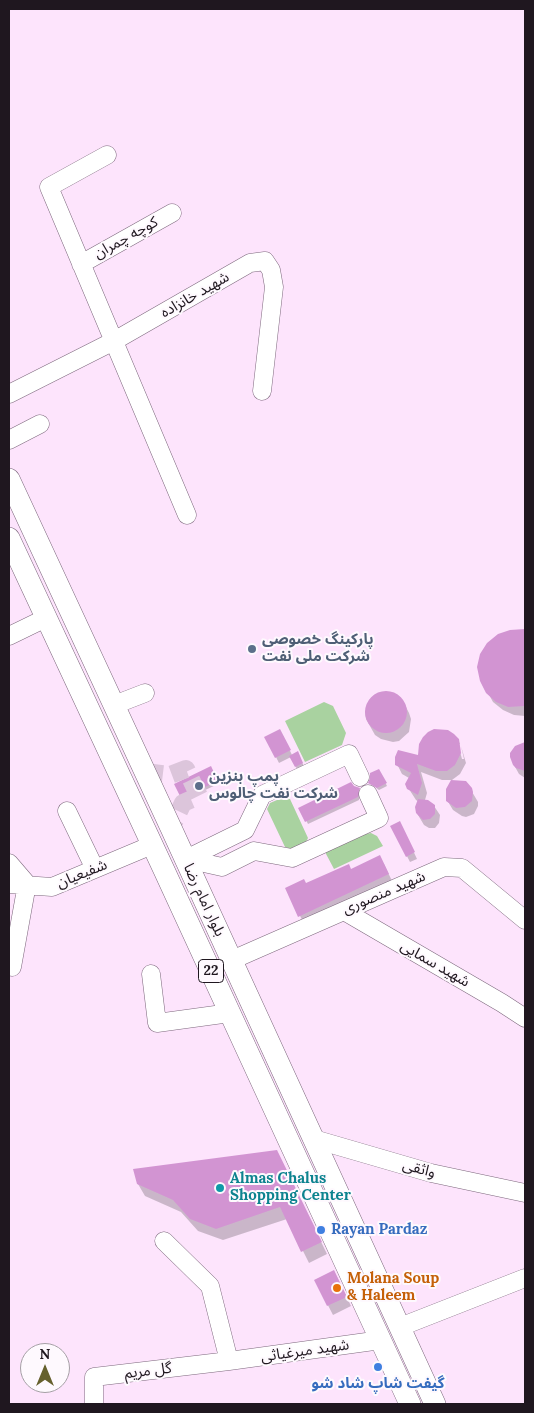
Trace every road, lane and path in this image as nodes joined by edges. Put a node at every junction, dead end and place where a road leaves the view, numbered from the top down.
1 (107, 155) dead end
2 (172, 213) dead end
3 (81, 264) junction
4 (114, 341) junction
5 (262, 391) dead end
6 (9, 394) edge
7 (40, 424) dead end
8 (9, 440) edge
9 (9, 479) edge
10 (187, 515) dead end
11 (9, 538) edge
12 (46, 618) junction
13 (9, 636) edge
14 (145, 693) dead end
15 (114, 705) junction
16 (91, 716) junction
17 (360, 777) dead end
18 (368, 794) dead end
19 (67, 811) dead end
20 (152, 845) junction
21 (186, 859) junction
22 (9, 863) edge
23 (95, 869) junction
24 (164, 870) junction
25 (9, 884) edge
26 (27, 884) junction
27 (344, 911) junction
28 (525, 920) edge
29 (232, 960) junction
30 (12, 967) dead end
31 (151, 974) dead end
32 (230, 1012) junction
33 (525, 1018) edge
34 (314, 1139) junction
35 (525, 1193) edge
36 (164, 1241) dead end
37 (525, 1278) edge
38 (400, 1327) junction
39 (377, 1341) junction
40 (229, 1361) junction
41 (94, 1404) edge
42 (404, 1404) edge
43 (410, 1404) edge
44 (435, 1404) edge

1 - 3 street
2 - 3 street, کوچه چمران
3 - 4 street
4 - 5 street, شهید خانزاده
4 - 6 street, شهید خانزاده
4 - 10 street
7 - 8 street
9 - 15 main road, بلوار امام رضا
11 - 12 main road, بلوار امام رضا / 22
12 - 13 street
12 - 16 main road, بلوار امام رضا / 22
14 - 15 street
15 - 16 main road
15 - 21 main road, بلوار امام رضا
16 - 20 main road, بلوار امام رضا / 22
17 - 21 street
18 - 21 street
19 - 23 street
20 - 23 street, شفیعیان
20 - 24 main road, بلوار امام رضا / 22
21 - 24 main road
21 - 29 main road, بلوار امام رضا
22 - 26 street
23 - 26 street, شفیعیان
24 - 32 main road, بلوار امام رضا / 22
25 - 26 street, شفیعیان
26 - 30 street
27 - 28 street, شهید منصوری
27 - 29 street, شهید منصوری
27 - 33 street, شهید سمایی
29 - 34 main road, بلوار امام رضا
31 - 32 street
32 - 39 main road, بلوار امام رضا / 22
34 - 35 street, واثقی
34 - 38 main road, بلوار امام رضا
36 - 40 street
37 - 38 street
38 - 44 main road, بلوار امام رضا
39 - 40 street, شهید میرغیاثی
39 - 42 street
39 - 43 main road, بلوار امام رضا / 22
40 - 41 street, گل مریم

